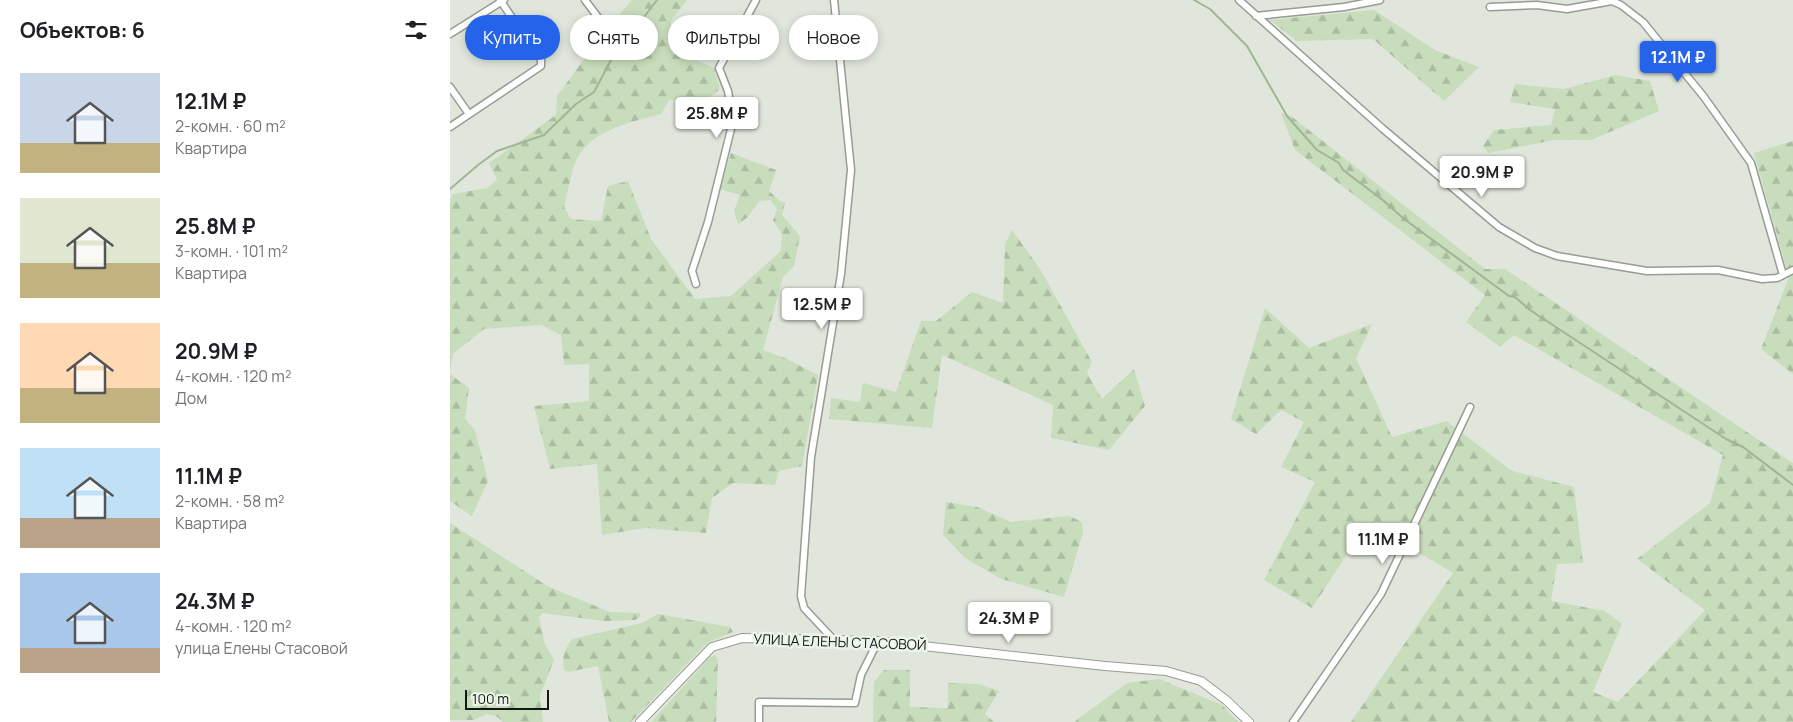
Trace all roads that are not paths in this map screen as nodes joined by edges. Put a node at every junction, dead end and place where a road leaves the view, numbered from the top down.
1 (585, 0) edge
2 (756, 0) edge
3 (834, 0) edge
4 (1239, 0) edge
5 (1380, 0) edge
6 (502, 1) edge
7 (1490, 7) dead end
8 (596, 15) edge
9 (1256, 16) junction
10 (450, 34) edge
11 (450, 87) edge
12 (470, 114) junction
13 (450, 126) edge
14 (1793, 270) edge
15 (1783, 275) junction
16 (696, 284) dead end
17 (1470, 407) dead end
18 (833, 639) junction
19 (878, 641) junction
20 (640, 722) edge
21 (759, 722) edge
22 (1249, 722) edge
23 (1293, 722) edge

1 - 8 street
2 - 16 street
3 - 18 street
4 - 9 street
5 - 9 street
6 - 10 street
6 - 12 street
7 - 15 street
9 - 15 street
11 - 12 street
12 - 13 street
14 - 15 street
17 - 23 street
18 - 19 main road, УЛИЦА ЕЛЕНЫ СТАСОВОЙ
18 - 20 main road, УЛИЦА ЕЛЕНЫ СТАСОВОЙ
19 - 21 street
19 - 22 main road, УЛИЦА ЕЛЕНЫ СТАСОВОЙ

